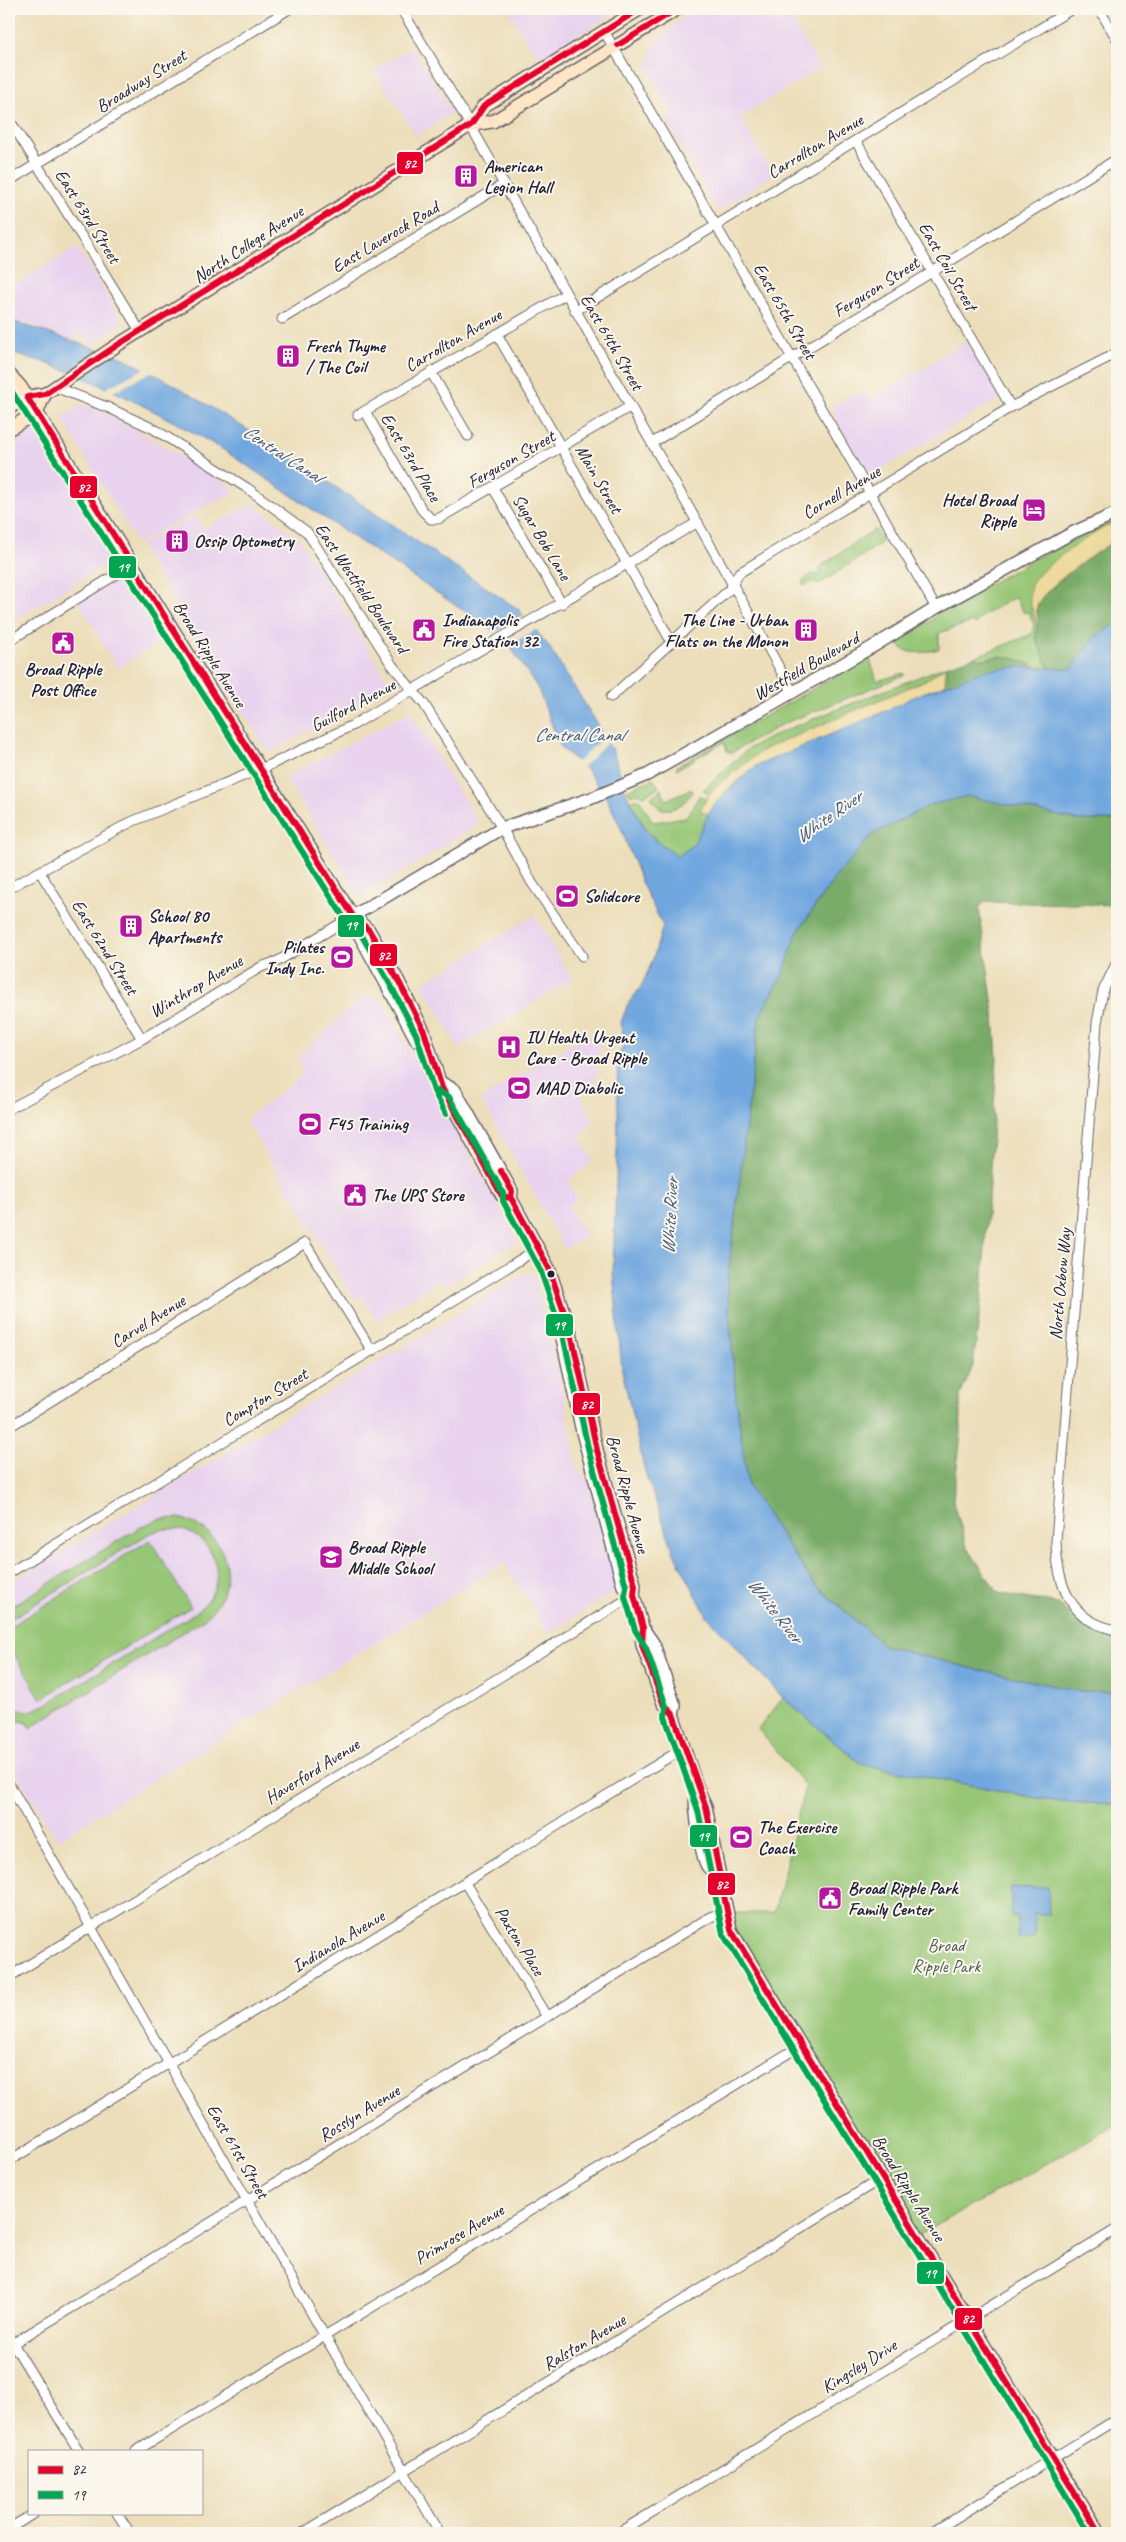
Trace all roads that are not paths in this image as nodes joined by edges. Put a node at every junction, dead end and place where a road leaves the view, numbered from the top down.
1 (289, 9) edge
2 (401, 9) edge
3 (640, 9) edge
4 (677, 9) edge
5 (1072, 9) edge
6 (1099, 9) edge
7 (604, 31) junction
8 (1117, 39) edge
9 (614, 47) junction
10 (9, 119) edge
11 (471, 125) junction
12 (856, 141) junction
13 (1117, 159) edge
14 (37, 164) junction
15 (9, 181) edge
16 (504, 184) junction
17 (717, 224) junction
18 (932, 272) junction
19 (566, 294) junction
20 (575, 311) junction
21 (282, 319) dead end
22 (140, 331) junction
23 (496, 334) junction
24 (1117, 353) edge
25 (793, 358) junction
26 (431, 372) junction
27 (9, 374) edge
28 (54, 388) junction
29 (27, 397) junction
30 (631, 406) junction
31 (1011, 407) junction
32 (9, 408) edge
33 (37, 412) junction
34 (361, 413) joint
35 (9, 430) edge
36 (468, 436) dead end
37 (652, 443) junction
38 (562, 448) junction
39 (493, 488) junction
40 (870, 494) junction
41 (1117, 513) edge
42 (431, 519) joint
43 (698, 522) junction
44 (133, 564) junction
45 (627, 564) junction
46 (734, 584) junction
47 (562, 604) junction
48 (936, 608) junction
49 (9, 641) edge
50 (671, 641) junction
51 (412, 691) junction
52 (793, 693) junction
53 (611, 697) dead end
54 (261, 769) junction
55 (502, 828) junction
56 (40, 872) junction
57 (9, 888) edge
58 (353, 916) junction
59 (582, 956) dead end
60 (1117, 962) edge
61 (142, 1039) junction
62 (9, 1109) edge
63 (539, 1248) junction
64 (372, 1351) junction
65 (9, 1427) edge
66 (9, 1572) edge
67 (634, 1595) junction
68 (1117, 1630) edge
69 (684, 1748) junction
70 (9, 1784) edge
71 (465, 1883) junction
72 (728, 1911) junction
73 (92, 1926) junction
74 (9, 1977) edge
75 (547, 2017) junction
76 (800, 2046) junction
77 (170, 2063) junction
78 (9, 2162) edge
79 (882, 2178) junction
80 (247, 2201) junction
81 (1117, 2229) edge
82 (968, 2318) junction
83 (324, 2335) junction
84 (10, 2342) edge
85 (1117, 2419) edge
86 (78, 2450) edge
87 (138, 2450) edge
88 (1053, 2458) junction
89 (403, 2472) junction
90 (32, 2514) edge
91 (118, 2514) edge
92 (9, 2529) edge
93 (130, 2533) edge
94 (303, 2533) edge
95 (440, 2533) edge
96 (618, 2533) edge
97 (931, 2533) edge
98 (1099, 2533) edge

1 - 14 street, Broadway Street
2 - 11 street, East 64th Street
3 - 7 main road, North College Avenue
4 - 9 main road, North College Avenue
5 - 12 street, Carrollton Avenue
6 - 8 street
7 - 9 street, East 65th Street
7 - 11 main road, North College Avenue
9 - 11 main road, North College Avenue
9 - 17 street, East 65th Street
10 - 14 street, East 63rd Street
11 - 16 street, East 64th Street
11 - 22 main road, North College Avenue
12 - 17 street, Carrollton Avenue
12 - 18 street, East Coil Street
13 - 18 street, Ferguson Street
14 - 15 street, Broadway Street
14 - 22 street, East 63rd Street
16 - 19 street, East 64th Street
16 - 21 street, East Laverock Road
17 - 20 street, Carrollton Avenue
17 - 25 street, East 65th Street
18 - 25 street, Ferguson Street
18 - 31 street, East Coil Street
19 - 20 street, East 64th Street
19 - 23 street, Carrollton Avenue
20 - 30 street, East 64th Street
22 - 28 main road, North College Avenue
23 - 26 street, Carrollton Avenue
23 - 38 street, Main Street
24 - 31 street, Cornell Avenue
25 - 37 street, Ferguson Street
25 - 40 street, East 65th Street
26 - 34 street, Carrollton Avenue
26 - 36 street
27 - 29 main road
28 - 29 main road, North College Avenue
28 - 33 main road
28 - 51 street, East Westfield Boulevard
29 - 32 main road, North College Avenue
29 - 33 main road
30 - 37 street, East 64th Street
30 - 38 street, Ferguson Street
31 - 40 street, Cornell Avenue
33 - 35 main road
33 - 44 street, Broad Ripple Avenue
34 - 42 street, East 63rd Place
37 - 43 street, East 64th Street
38 - 39 street, Ferguson Street
38 - 45 street, Main Street
39 - 42 street, Ferguson Street
39 - 47 street, Sugar Bob Lane
40 - 46 street, Cornell Avenue
40 - 48 street, East 65th Street
41 - 48 street, Westfield Boulevard
43 - 45 street, Guilford Avenue
43 - 46 street, East 64th Street
44 - 49 street
44 - 54 street, Broad Ripple Avenue
45 - 47 street, Guilford Avenue
45 - 50 street, Main Street
46 - 50 street, Cornell Avenue
46 - 52 street, East 64th Street
47 - 51 street, Guilford Avenue
48 - 52 street, Westfield Boulevard
50 - 53 street, Cornell Avenue
51 - 54 street, Guilford Avenue
51 - 55 street, East Westfield Boulevard
52 - 55 street, Westfield Boulevard
54 - 56 street, Guilford Avenue
54 - 58 street, Broad Ripple Avenue
55 - 58 street, Winthrop Avenue
55 - 59 street, East Westfield Boulevard
56 - 57 street, Guilford Avenue
56 - 61 street, East 62nd Street
58 - 61 street, Winthrop Avenue
58 - 63 street, Broad Ripple Avenue
60 - 68 street, North Oxbow Way
61 - 62 street, Winthrop Avenue
63 - 64 street, Compton Street
63 - 67 street, Broad Ripple Avenue
64 - 65 street, Carvel Avenue
64 - 66 street, Compton Street
67 - 69 street, Broad Ripple Avenue
67 - 73 street, Haverford Avenue
69 - 71 street, Indianola Avenue
69 - 72 street, Broad Ripple Avenue
70 - 73 street, East 61st Street
71 - 75 street, Paxton Place
71 - 77 street, Indianola Avenue
72 - 75 street, Rosslyn Avenue
72 - 76 street, Broad Ripple Avenue
73 - 74 street, Haverford Avenue
73 - 77 street, East 61st Street
75 - 80 street, Rosslyn Avenue
76 - 79 street, Broad Ripple Avenue
76 - 83 street, Primrose Avenue
77 - 78 street, Indianola Avenue
77 - 80 street, East 61st Street
79 - 82 street, Broad Ripple Avenue
79 - 89 street, Ralston Avenue
80 - 83 street, East 61st Street
80 - 84 street, Rosslyn Avenue
81 - 82 street, Kingsley Drive
82 - 88 street, Broad Ripple Avenue
82 - 96 street, Kingsley Drive
83 - 87 street, Primrose Avenue
83 - 89 street, East 61st Street
84 - 86 street
85 - 88 street
88 - 97 street
88 - 98 street, Broad Ripple Avenue
89 - 94 street, Ralston Avenue
89 - 95 street, East 61st Street
90 - 92 street
91 - 93 street

